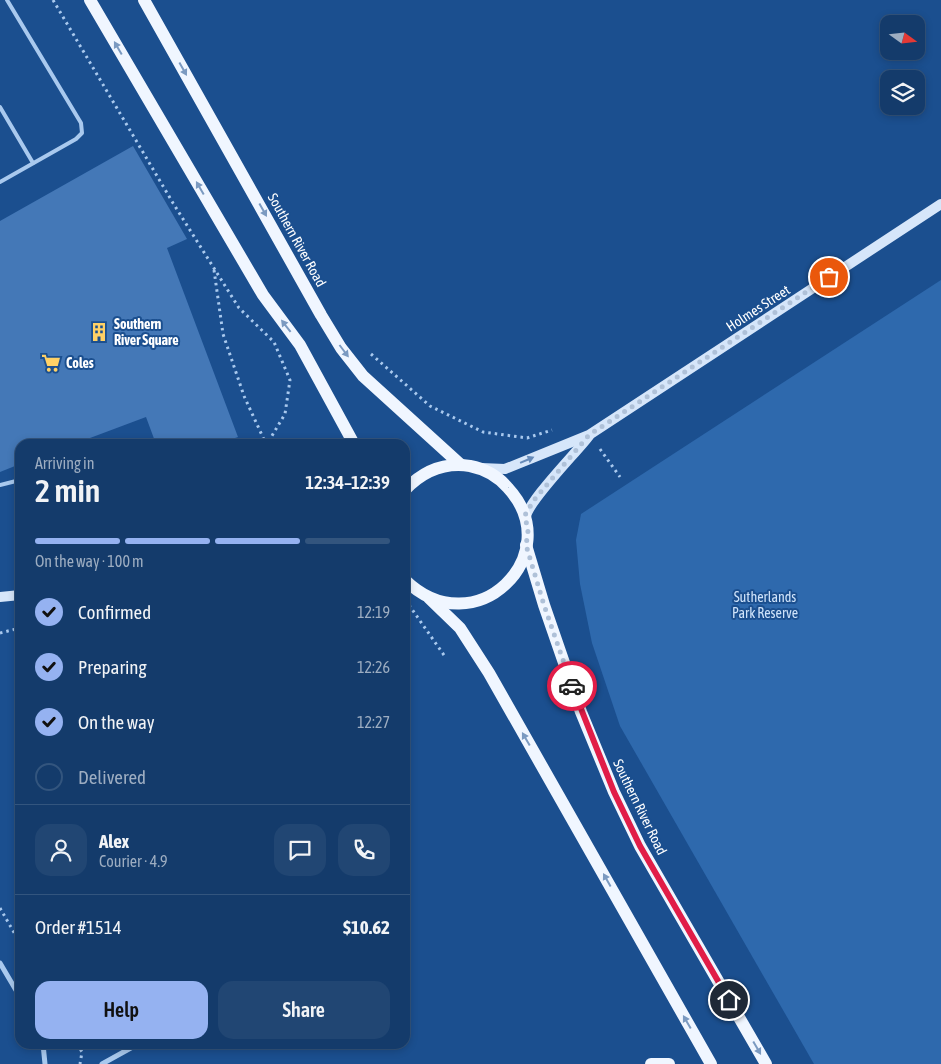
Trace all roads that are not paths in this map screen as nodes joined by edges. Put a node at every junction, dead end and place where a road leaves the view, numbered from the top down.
1 (7, 0) edge
2 (86, 0) edge
3 (144, 0) edge
4 (93, 5) edge
5 (0, 107) edge
6 (33, 163) junction
7 (0, 182) edge
8 (941, 204) edge
9 (589, 435) junction
10 (351, 439) edge
11 (461, 465) junction
12 (480, 468) junction
13 (15, 481) edge
14 (0, 485) edge
15 (410, 485) edge
16 (526, 519) junction
17 (526, 545) junction
18 (410, 586) edge
19 (15, 596) edge
20 (0, 598) edge
21 (429, 598) junction
22 (0, 963) edge
23 (15, 988) edge
24 (44, 1049) edge
25 (129, 1049) edge
26 (45, 1064) edge
27 (102, 1064) edge
28 (651, 1064) edge
29 (669, 1064) edge
30 (711, 1064) edge
31 (766, 1064) edge

1 - 6 lane
2 - 4 lane
3 -> 11 main road, Southern River Road
10 -> 4 main road
5 - 6 lane
6 - 7 lane
8 - 9 main road, Holmes Street
12 -> 9 main road, Holmes Street
9 - 16 main road, Holmes Street
11 - 12 main road
11 - 15 main road
12 - 16 main road
13 - 14 lane
16 - 17 main road
17 - 21 main road
17 -> 31 main road, Southern River Road
18 - 21 main road
19 - 20 main road
30 -> 21 main road
22 - 23 street
24 - 26 street
25 - 27 street
28 - 29 main road

